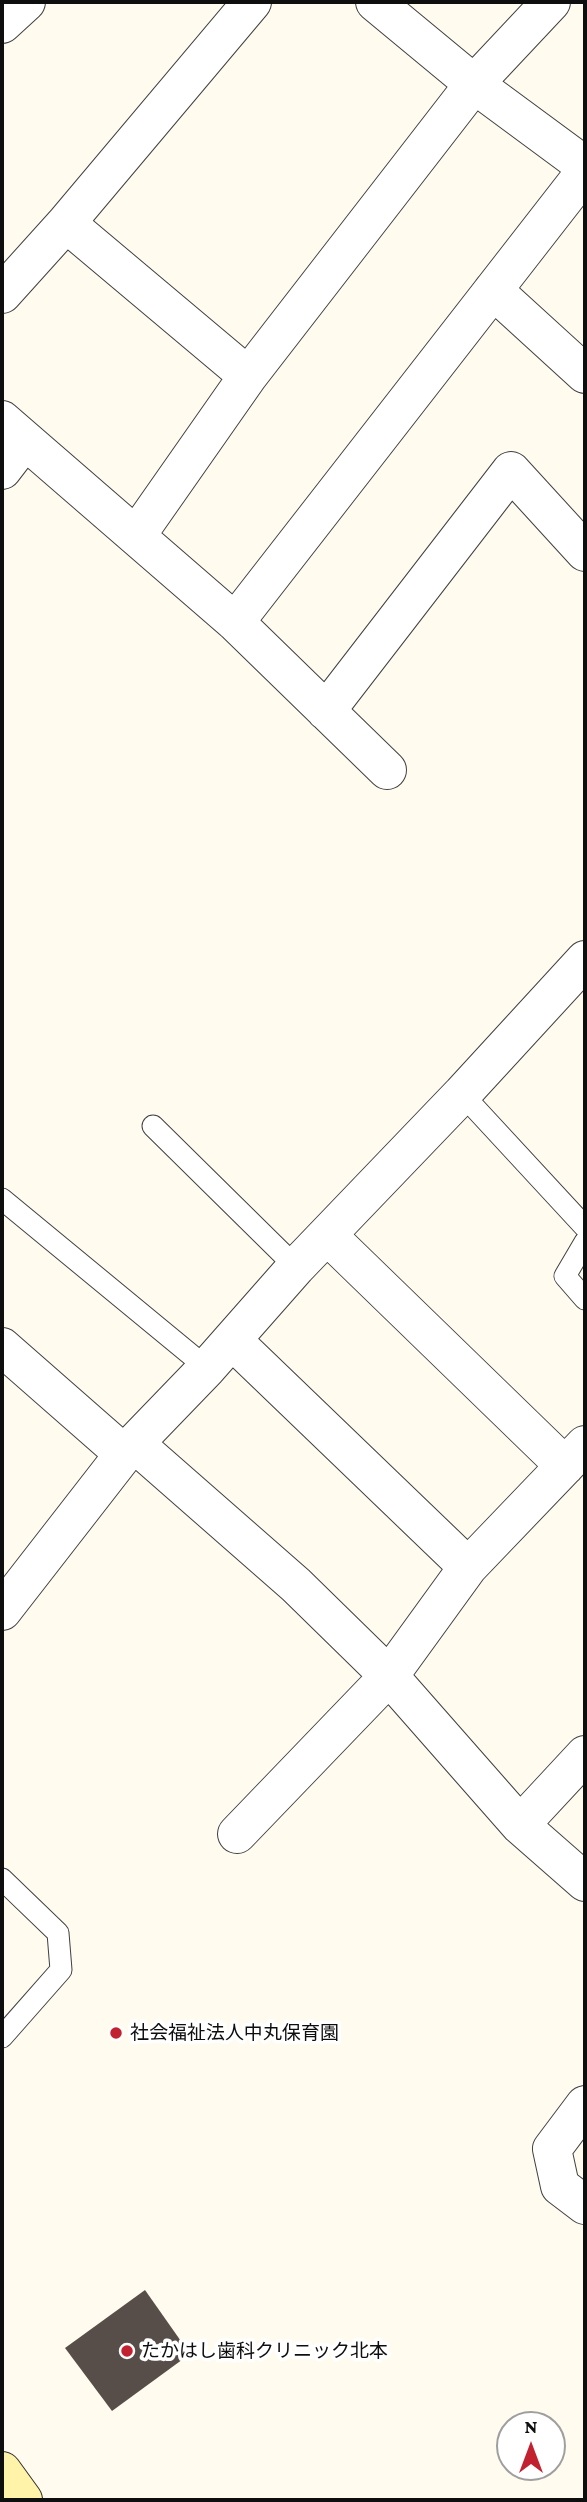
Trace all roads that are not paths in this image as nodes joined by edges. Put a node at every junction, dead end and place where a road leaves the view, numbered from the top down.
1 (26, 2) edge
2 (252, 2) edge
3 (374, 2) edge
4 (551, 2) edge
5 (2, 24) edge
6 (474, 84) junction
7 (585, 166) edge
8 (585, 172) edge
9 (66, 223) junction
10 (493, 290) junction
11 (2, 294) edge
12 (585, 374) edge
13 (248, 376) junction
14 (13, 430) edge
15 (2, 470) edge
16 (136, 536) junction
17 (585, 552) edge
18 (235, 622) junction
19 (326, 711) junction
20 (387, 770) dead end
21 (585, 960) edge
22 (462, 1094) junction
23 (153, 1126) dead end
24 (2, 1199) edge
25 (585, 1227) edge
26 (327, 1235) junction
27 (585, 1242) edge
28 (296, 1267) junction
29 (585, 1299) edge
30 (232, 1340) junction
31 (2, 1347) edge
32 (207, 1368) junction
33 (129, 1449) junction
34 (575, 1456) edge
35 (468, 1567) junction
36 (8, 1589) edge
37 (389, 1676) junction
38 (585, 1755) edge
39 (520, 1825) junction
40 (237, 1834) dead end
41 (584, 1878) edge
42 (2, 1879) edge
43 (2, 2038) edge
44 (585, 2105) edge
45 (585, 2205) edge
46 (2, 2471) edge
47 (23, 2500) edge

1 - 5 street
2 - 9 street
3 - 6 street
4 - 6 street
6 - 7 street
6 - 13 street
8 - 10 street
9 - 11 street
9 - 13 street
10 - 12 street
10 - 18 street
13 - 16 street
14 - 15 street
14 - 16 street
16 - 18 street
17 - 19 street
18 - 19 street
19 - 20 street
21 - 22 street
22 - 25 lane
22 - 26 street
23 - 28 lane
24 - 32 lane
26 - 28 street
26 - 34 street
27 - 29 lane
28 - 30 street
30 - 32 street
30 - 35 street
31 - 33 street
32 - 33 street
33 - 36 street
33 - 37 street
34 - 35 street
35 - 37 street
37 - 39 street
37 - 40 street
38 - 39 street
39 - 41 street
42 - 43 lane
44 - 45 street
46 - 47 main road

